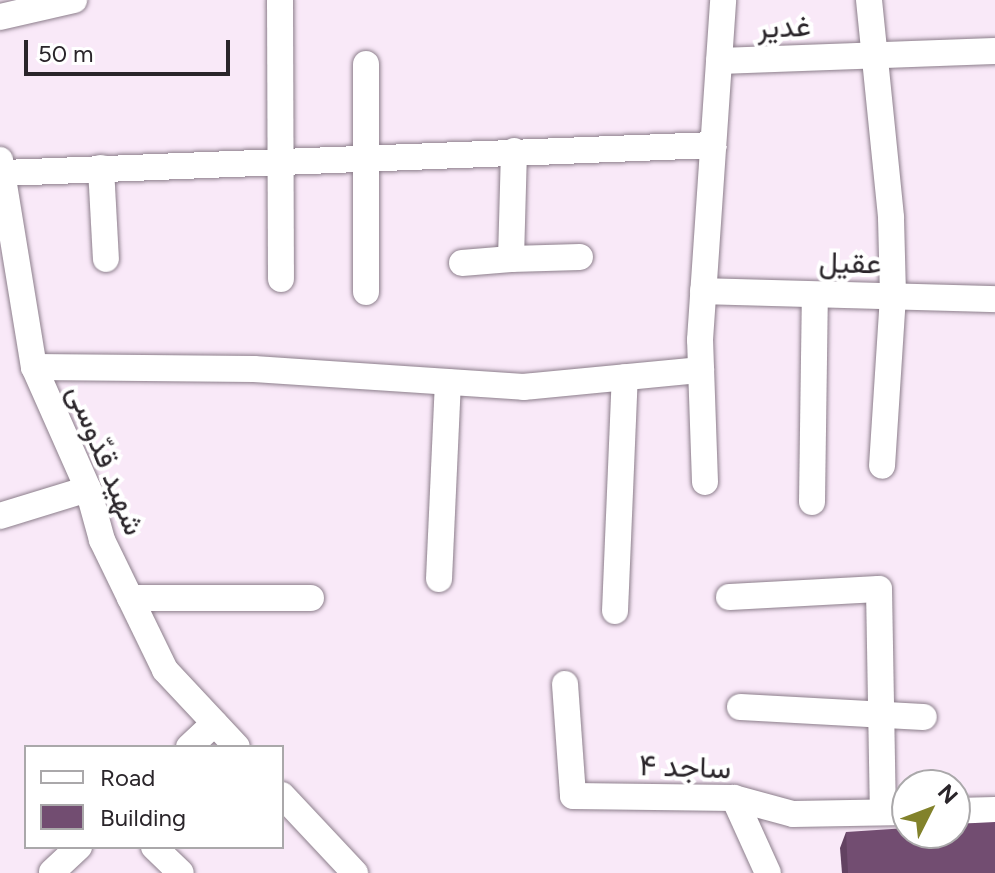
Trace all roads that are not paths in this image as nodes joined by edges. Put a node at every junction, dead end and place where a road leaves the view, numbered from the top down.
1 (74, 0) edge
2 (280, 0) edge
3 (723, 0) edge
4 (869, 0) edge
5 (0, 17) edge
6 (995, 51) edge
7 (874, 55) junction
8 (719, 61) junction
9 (366, 64) dead end
10 (713, 145) junction
11 (514, 151) junction
12 (365, 156) junction
13 (284, 159) junction
14 (2, 167) edge
15 (101, 168) junction
16 (580, 257) dead end
17 (106, 259) dead end
18 (511, 259) junction
19 (462, 263) dead end
20 (281, 279) dead end
21 (703, 291) junction
22 (366, 292) dead end
23 (815, 295) junction
24 (893, 296) junction
25 (995, 299) edge
26 (34, 367) junction
27 (701, 370) junction
28 (625, 377) junction
29 (448, 382) junction
30 (882, 466) dead end
31 (705, 482) dead end
32 (88, 489) junction
33 (812, 502) dead end
34 (0, 516) edge
35 (439, 579) dead end
36 (729, 597) dead end
37 (130, 598) junction
38 (311, 598) dead end
39 (615, 611) dead end
40 (565, 684) dead end
41 (740, 707) dead end
42 (882, 715) junction
43 (924, 717) dead end
44 (215, 723) junction
45 (191, 745) edge
46 (235, 745) edge
47 (891, 782) edge
48 (284, 797) edge
49 (734, 798) junction
50 (995, 810) edge
51 (971, 811) edge
52 (891, 812) edge
53 (77, 849) edge
54 (156, 849) edge
55 (52, 872) edge
56 (181, 873) edge
57 (355, 873) edge
58 (768, 873) edge

1 - 5 street
2 - 13 street
3 - 8 street
4 - 7 street
6 - 7 street, غدیر
7 - 8 street, غدیر
7 - 24 street
8 - 10 street
9 - 12 street
10 - 11 street
10 - 21 street
11 - 12 street
11 - 18 street
12 - 13 street
12 - 22 street
13 - 15 street
13 - 20 street
14 - 15 street
14 - 26 street, شهید قدّوسی
15 - 17 street
16 - 18 street
18 - 19 street
21 - 23 street, عقیل
21 - 27 street
23 - 24 street, عقیل
23 - 33 street
24 - 25 street, عقیل
24 - 30 street
26 - 29 street
26 - 32 street, شهید قدّوسی
27 - 28 street
27 - 31 street
28 - 29 street
28 - 39 street
29 - 35 street
32 - 34 street
32 - 37 street, شهید قدّوسی
36 - 42 street
37 - 38 street
37 - 44 street, شهید قدّوسی
40 - 49 street, ساجد ۴
41 - 42 street
42 - 43 street
42 - 47 street
44 - 45 street
44 - 46 street, شهید قدّوسی
48 - 57 street
49 - 52 street, ساجد ۴
49 - 58 street
50 - 51 street
53 - 55 street
54 - 56 street

